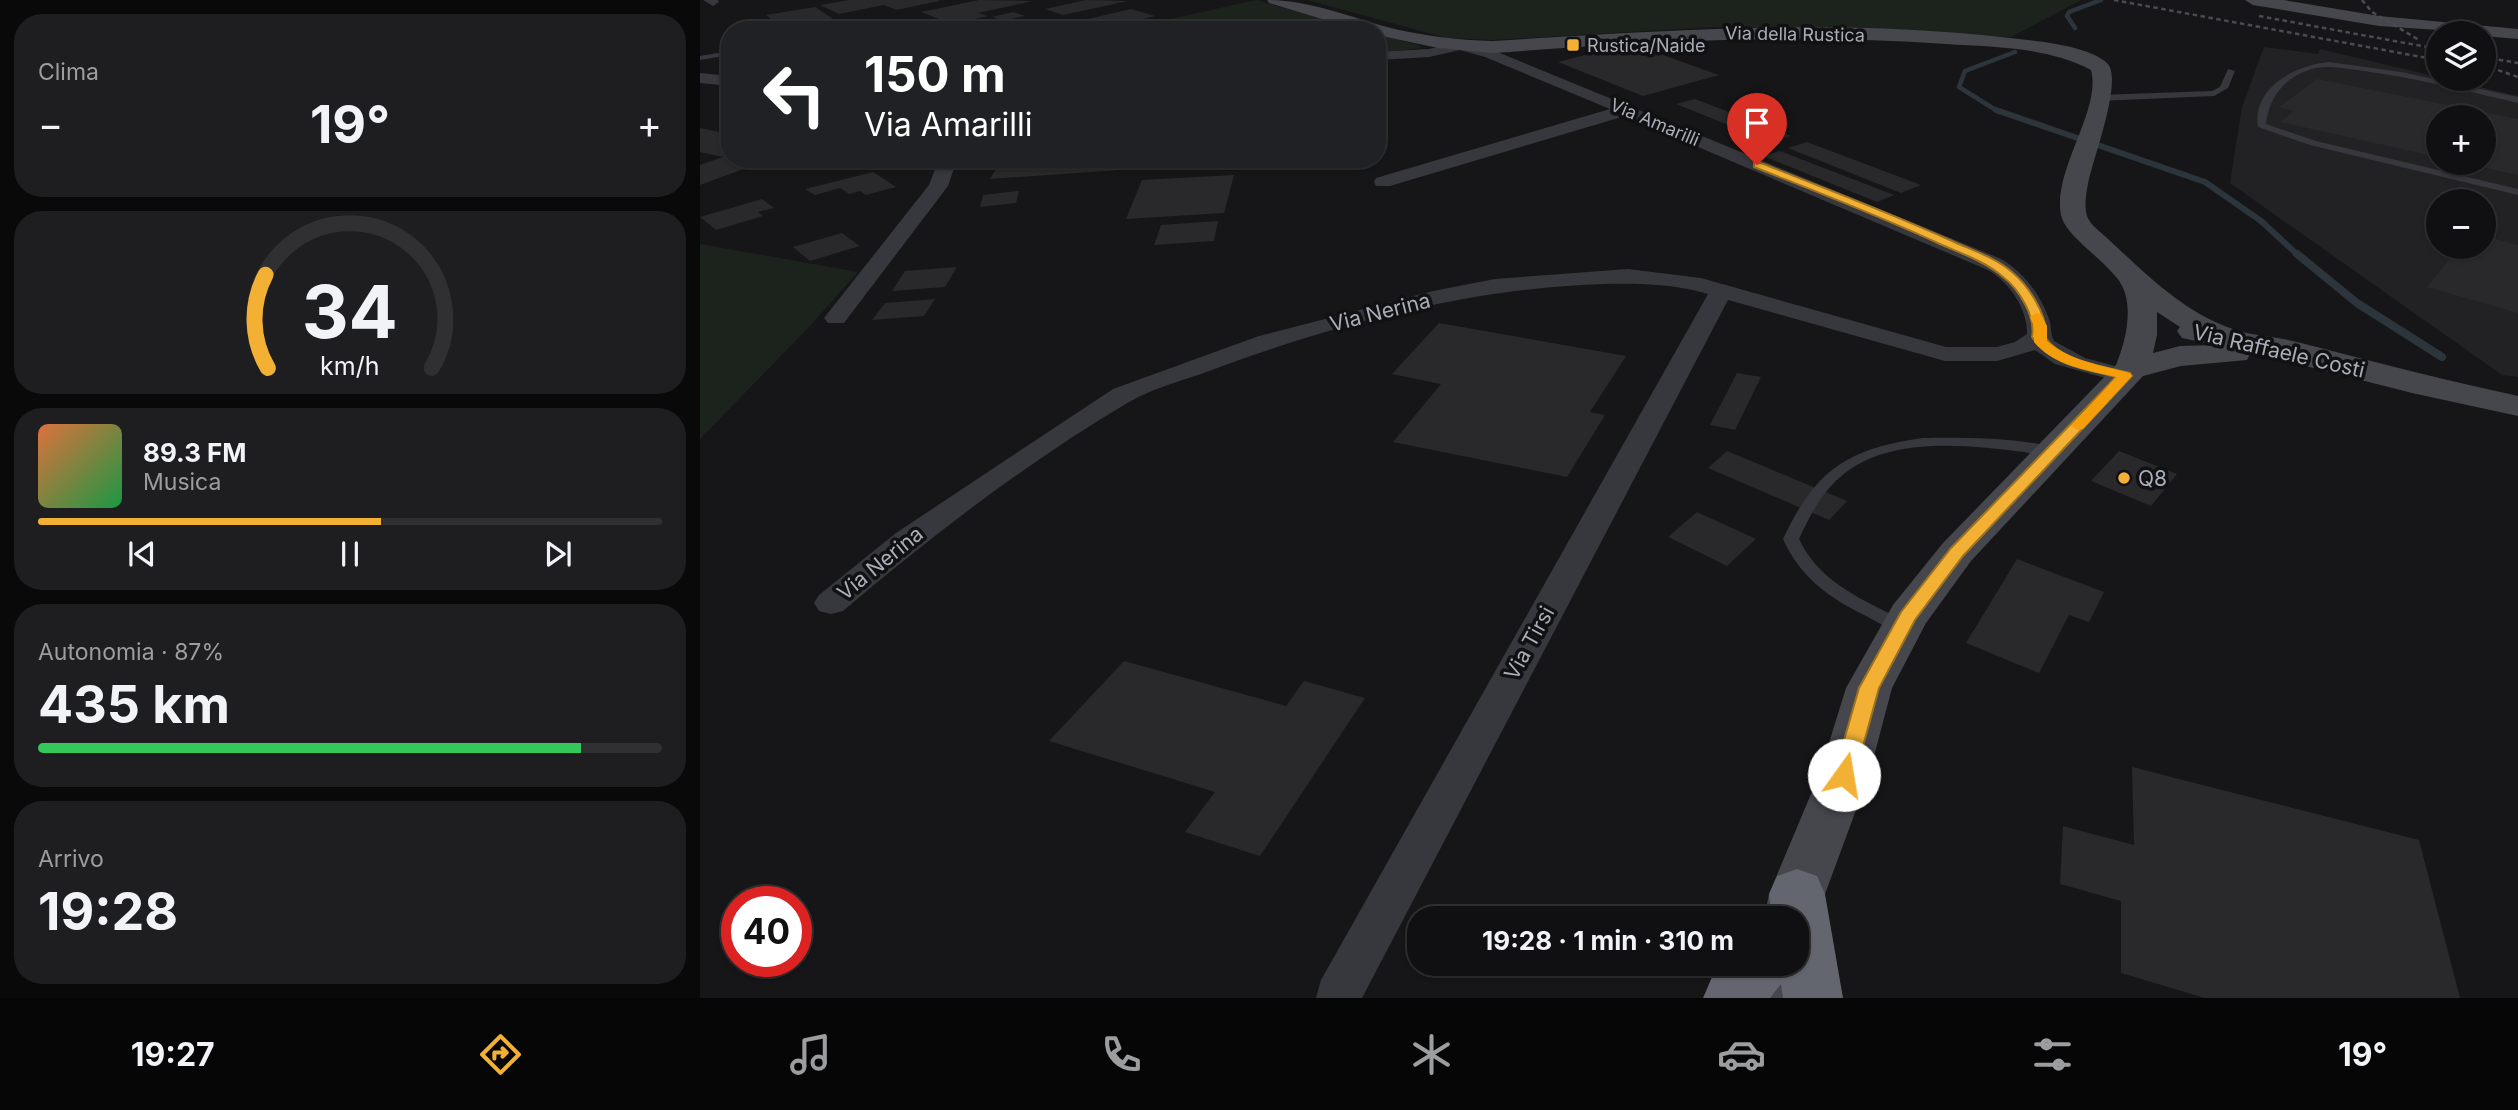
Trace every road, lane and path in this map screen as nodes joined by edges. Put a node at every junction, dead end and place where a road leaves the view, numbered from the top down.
1 (1275, 0) edge
2 (2253, 0) edge
3 (1353, 21) edge
4 (1386, 30) edge
5 (2518, 34) edge
6 (1460, 46) junction
7 (1499, 50) junction
8 (721, 54) edge
9 (1386, 55) edge
10 (700, 58) edge
11 (2231, 71) dead end
12 (700, 78) edge
13 (721, 80) edge
14 (2518, 100) edge
15 (2098, 104) junction
16 (1626, 110) junction
17 (944, 168) edge
18 (1383, 182) dead end
19 (2518, 192) edge
20 (1601, 262) dead end
21 (2133, 279) junction
22 (1711, 288) junction
23 (836, 318) dead end
24 (2143, 327) junction
25 (2039, 337) junction
26 (2229, 344) junction
27 (1997, 354) junction
28 (2068, 360) junction
29 (2128, 372) junction
30 (2518, 406) edge
31 (2053, 452) junction
32 (831, 603) dead end
33 (1901, 626) junction
34 (1793, 906) edge
35 (1750, 976) edge
36 (1780, 976) edge
37 (1808, 976) edge
38 (1338, 996) dead end
39 (1733, 998) edge
40 (1775, 998) edge
41 (1813, 998) edge

1 - 3 street, Via della Rustica
2 - 5 street
4 - 6 street, Via della Rustica
6 - 7 street, Via della Rustica
6 - 9 street
7 - 15 street, Via della Rustica
7 - 16 street, Via Amarilli
8 - 10 lane
11 - 15 lane
12 - 13 street
14 - 19 lane
15 - 21 street
16 - 18 street
16 - 25 street, Via Amarilli
17 - 23 street
20 - 22 street
21 - 24 street
21 - 26 street
22 - 27 street, Via Nerina
22 - 32 street, Via Nerina
22 - 38 street, Via Tirsi
24 - 26 street, Via Raffaele Costi
24 - 29 street
25 - 27 street, Via Nerina
25 - 28 street
26 - 29 street, Via Raffaele Costi
26 - 30 street, Via Raffaele Costi
27 - 28 street, Via Nerina
28 - 29 street
29 - 31 street
31 - 33 street
31 - 33 lane
33 - 34 street
35 - 39 highway
36 - 40 street
37 - 41 highway

